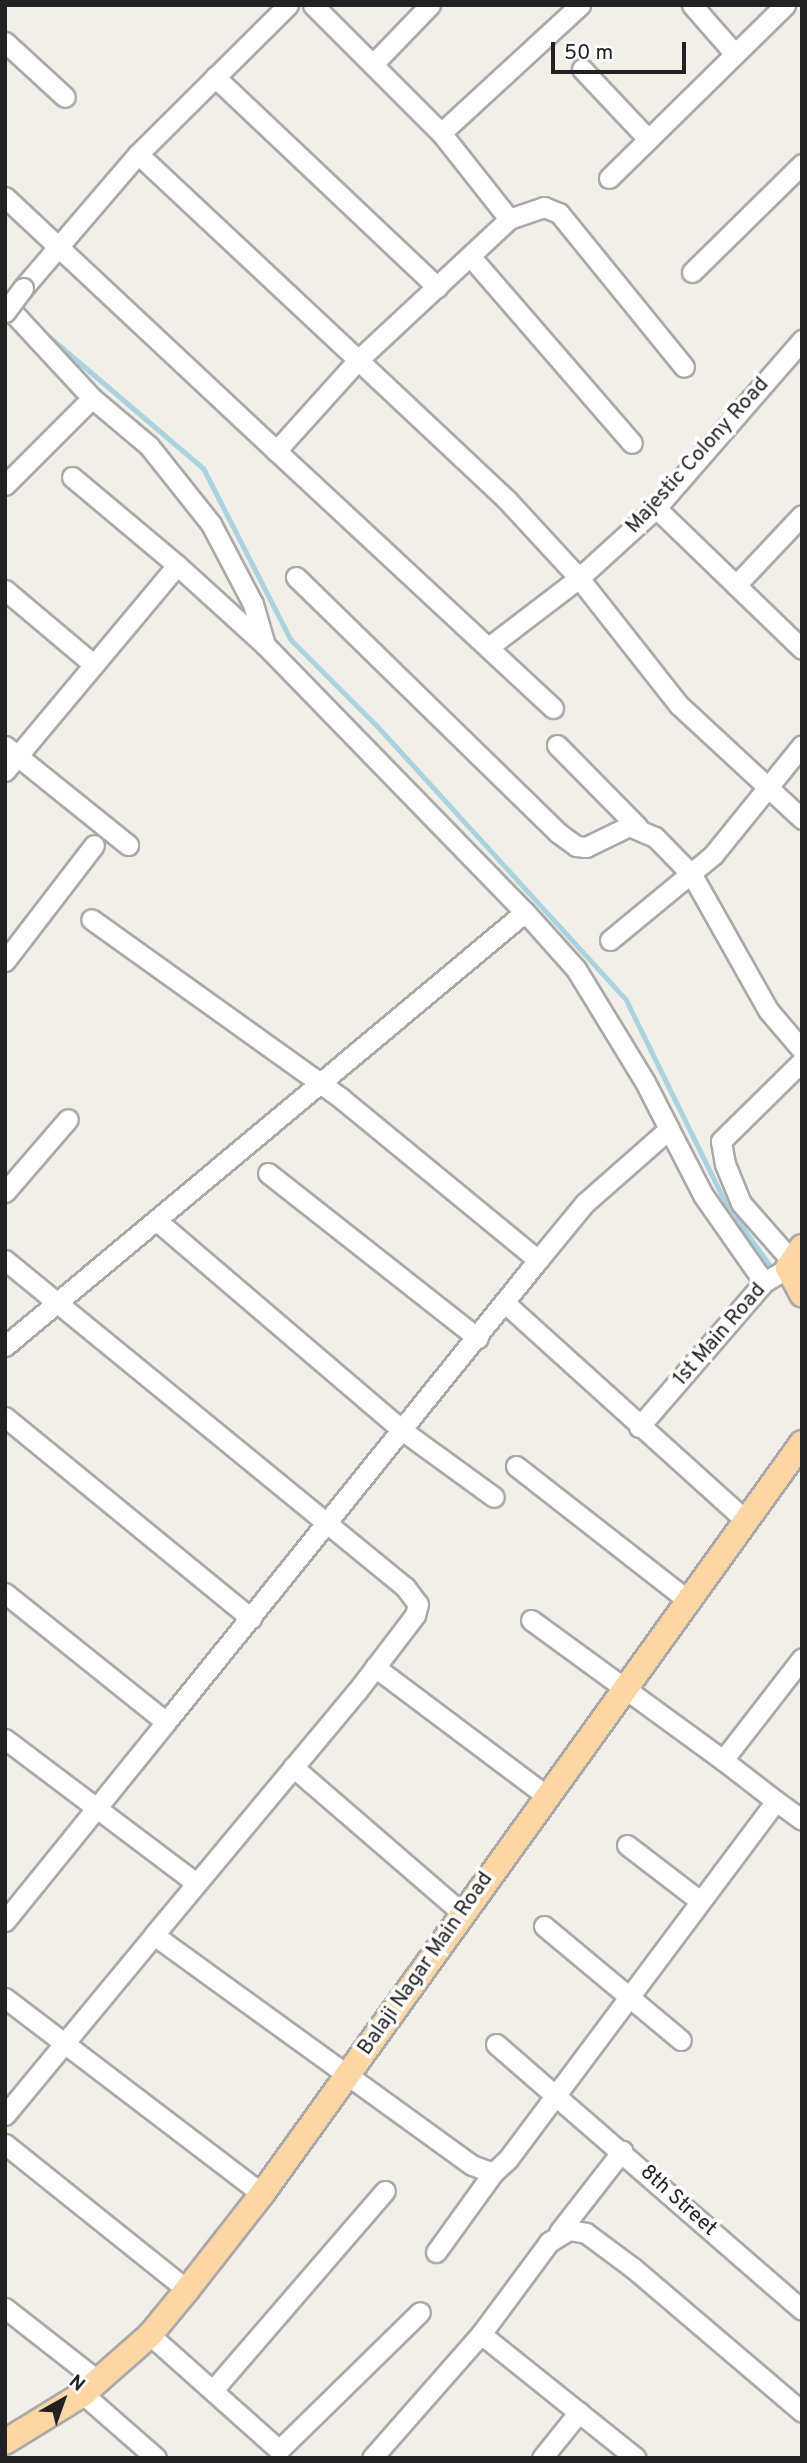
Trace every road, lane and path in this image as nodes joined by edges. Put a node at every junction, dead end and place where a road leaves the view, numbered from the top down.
1 (288, 5) edge
2 (313, 5) edge
3 (580, 5) edge
4 (692, 5) edge
5 (785, 5) edge
6 (417, 9) edge
7 (5, 42) edge
8 (734, 53) junction
9 (373, 64) junction
10 (582, 69) dead end
11 (215, 78) junction
12 (65, 97) dead end
13 (441, 133) junction
14 (648, 139) junction
15 (138, 154) junction
16 (802, 164) edge
17 (609, 177) dead end
18 (5, 197) edge
19 (509, 219) junction
20 (58, 245) junction
21 (470, 256) junction
22 (692, 272) dead end
23 (437, 288) junction
24 (5, 304) edge
25 (5, 312) edge
26 (802, 340) edge
27 (358, 360) junction
28 (684, 367) dead end
29 (92, 398) junction
30 (632, 443) dead end
31 (276, 452) junction
32 (72, 477) dead end
33 (5, 485) edge
34 (656, 508) junction
35 (802, 515) edge
36 (177, 565) junction
37 (296, 577) dead end
38 (579, 578) junction
39 (736, 585) junction
40 (5, 590) edge
41 (265, 645) junction
42 (490, 646) junction
43 (802, 649) edge
44 (94, 665) junction
45 (553, 708) dead end
46 (557, 745) dead end
47 (802, 745) edge
48 (9, 758) edge
49 (768, 789) junction
50 (802, 819) edge
51 (638, 827) junction
52 (94, 845) dead end
53 (128, 845) dead end
54 (692, 875) junction
55 (525, 912) junction
56 (91, 919) dead end
57 (610, 940) dead end
58 (5, 961) edge
59 (802, 1050) edge
60 (802, 1061) edge
61 (317, 1082) junction
62 (68, 1119) dead end
63 (669, 1129) junction
64 (268, 1173) dead end
65 (5, 1192) edge
66 (156, 1220) junction
67 (5, 1260) edge
68 (538, 1260) junction
69 (783, 1268) edge
70 (802, 1294) edge
71 (58, 1299) junction
72 (505, 1303) junction
73 (478, 1338) junction
74 (5, 1346) edge
75 (5, 1416) edge
76 (639, 1427) junction
77 (403, 1431) junction
78 (802, 1443) edge
79 (516, 1466) dead end
80 (494, 1497) dead end
81 (744, 1519) junction
82 (328, 1523) junction
83 (5, 1593) edge
84 (689, 1601) junction
85 (251, 1618) junction
86 (531, 1620) dead end
87 (801, 1661) edge
88 (375, 1667) junction
89 (625, 1690) junction
90 (166, 1722) junction
91 (5, 1739) edge
92 (723, 1760) junction
93 (293, 1767) junction
94 (547, 1796) junction
95 (776, 1801) junction
96 (96, 1807) junction
97 (802, 1821) edge
98 (627, 1845) dead end
99 (195, 1882) junction
100 (700, 1901) junction
101 (462, 1913) junction
102 (5, 1921) edge
103 (544, 1926) dead end
104 (154, 1935) junction
105 (629, 1993) junction
106 (5, 1998) edge
107 (681, 2040) dead end
108 (66, 2043) junction
109 (496, 2044) dead end
110 (348, 2074) junction
111 (555, 2091) junction
112 (5, 2115) edge
113 (5, 2144) edge
114 (622, 2151) junction
115 (493, 2173) junction
116 (385, 2191) dead end
117 (262, 2194) junction
118 (559, 2232) junction
119 (436, 2252) dead end
120 (187, 2290) junction
121 (5, 2308) edge
122 (802, 2310) edge
123 (420, 2312) dead end
124 (481, 2334) junction
125 (150, 2335) junction
126 (90, 2387) junction
127 (213, 2390) junction
128 (579, 2412) junction
129 (802, 2412) edge
130 (5, 2442) edge
131 (156, 2458) edge
132 (372, 2458) edge
133 (542, 2458) edge
134 (636, 2458) edge

1 - 11 street
2 - 9 street
3 - 13 street
4 - 8 street
5 - 8 street
6 - 9 street
7 - 12 street
8 - 14 street
9 - 13 street
10 - 14 street
11 - 15 street
11 - 23 street
13 - 19 street
14 - 17 street
15 - 20 street
15 - 27 street
16 - 22 street
18 - 20 street
19 - 21 street
19 - 28 street
20 - 25 street, bridge
20 - 31 street
21 - 23 street
21 - 30 street
23 - 27 street
24 - 29 street
26 - 34 street, Majestic Colony Road
27 - 31 street
27 - 38 street
29 - 33 street
29 - 41 street
31 - 42 street
32 - 36 street
34 - 38 street, Majestic Colony Road
34 - 39 street
35 - 39 street
36 - 41 street
36 - 44 street
37 - 51 street
38 - 42 street, Majestic Colony Road
38 - 49 street
39 - 43 street
40 - 44 street
41 - 55 street
42 - 45 street
44 - 48 street
46 - 51 street
47 - 49 street
48 - 53 street
49 - 50 street
49 - 54 street
51 - 54 street
52 - 58 street
54 - 57 street
54 - 59 street
55 - 61 street
55 - 63 street
56 - 61 street
60 - 69 street
61 - 66 street
61 - 68 street
62 - 65 street
63 - 68 street
63 - 69 street
64 - 73 street
66 - 71 street
66 - 77 street
67 - 71 street
68 - 72 street
69 - 70 main road
69 - 76 street, 1st Main Road
71 - 74 street
71 - 82 street
72 - 73 street
72 - 76 street
73 - 77 street
75 - 85 street
76 - 81 street
77 - 80 street
77 - 82 street
78 - 81 main road, Balaji Nagar Main Road
79 - 84 street
81 - 84 main road, Balaji Nagar Main Road
82 - 85 street
82 - 88 street
83 - 90 street
84 - 89 main road, Balaji Nagar Main Road
85 - 90 street
86 - 89 street
87 - 92 street
88 - 93 street
88 - 94 street
89 - 92 street
89 - 94 main road, Balaji Nagar Main Road
90 - 96 street
91 - 96 street
92 - 95 street
93 - 99 street
93 - 101 street
94 - 101 main road, Balaji Nagar Main Road
95 - 97 street
95 - 100 street
96 - 99 street
96 - 102 street
98 - 100 street
99 - 104 street
100 - 105 street
101 - 110 main road, Balaji Nagar Main Road
103 - 105 street
104 - 108 street
104 - 110 street
105 - 107 street
105 - 111 street
106 - 108 street
108 - 112 street
108 - 117 street
109 - 111 street, 8th Street
110 - 115 street
110 - 117 main road, Balaji Nagar Main Road
111 - 114 street, 8th Street
111 - 115 street
113 - 120 street
114 - 118 street
114 - 122 street, 8th Street
115 - 119 street
116 - 127 street
117 - 120 main road, Balaji Nagar Main Road
118 - 124 street
118 - 129 street
120 - 125 main road, Balaji Nagar Main Road
121 - 126 street
123 - 127 street
124 - 128 street
124 - 132 street
125 - 126 main road, Balaji Nagar Main Road
125 - 127 street
126 - 130 main road, Balaji Nagar Main Road
126 - 131 street
128 - 133 street
128 - 134 street

